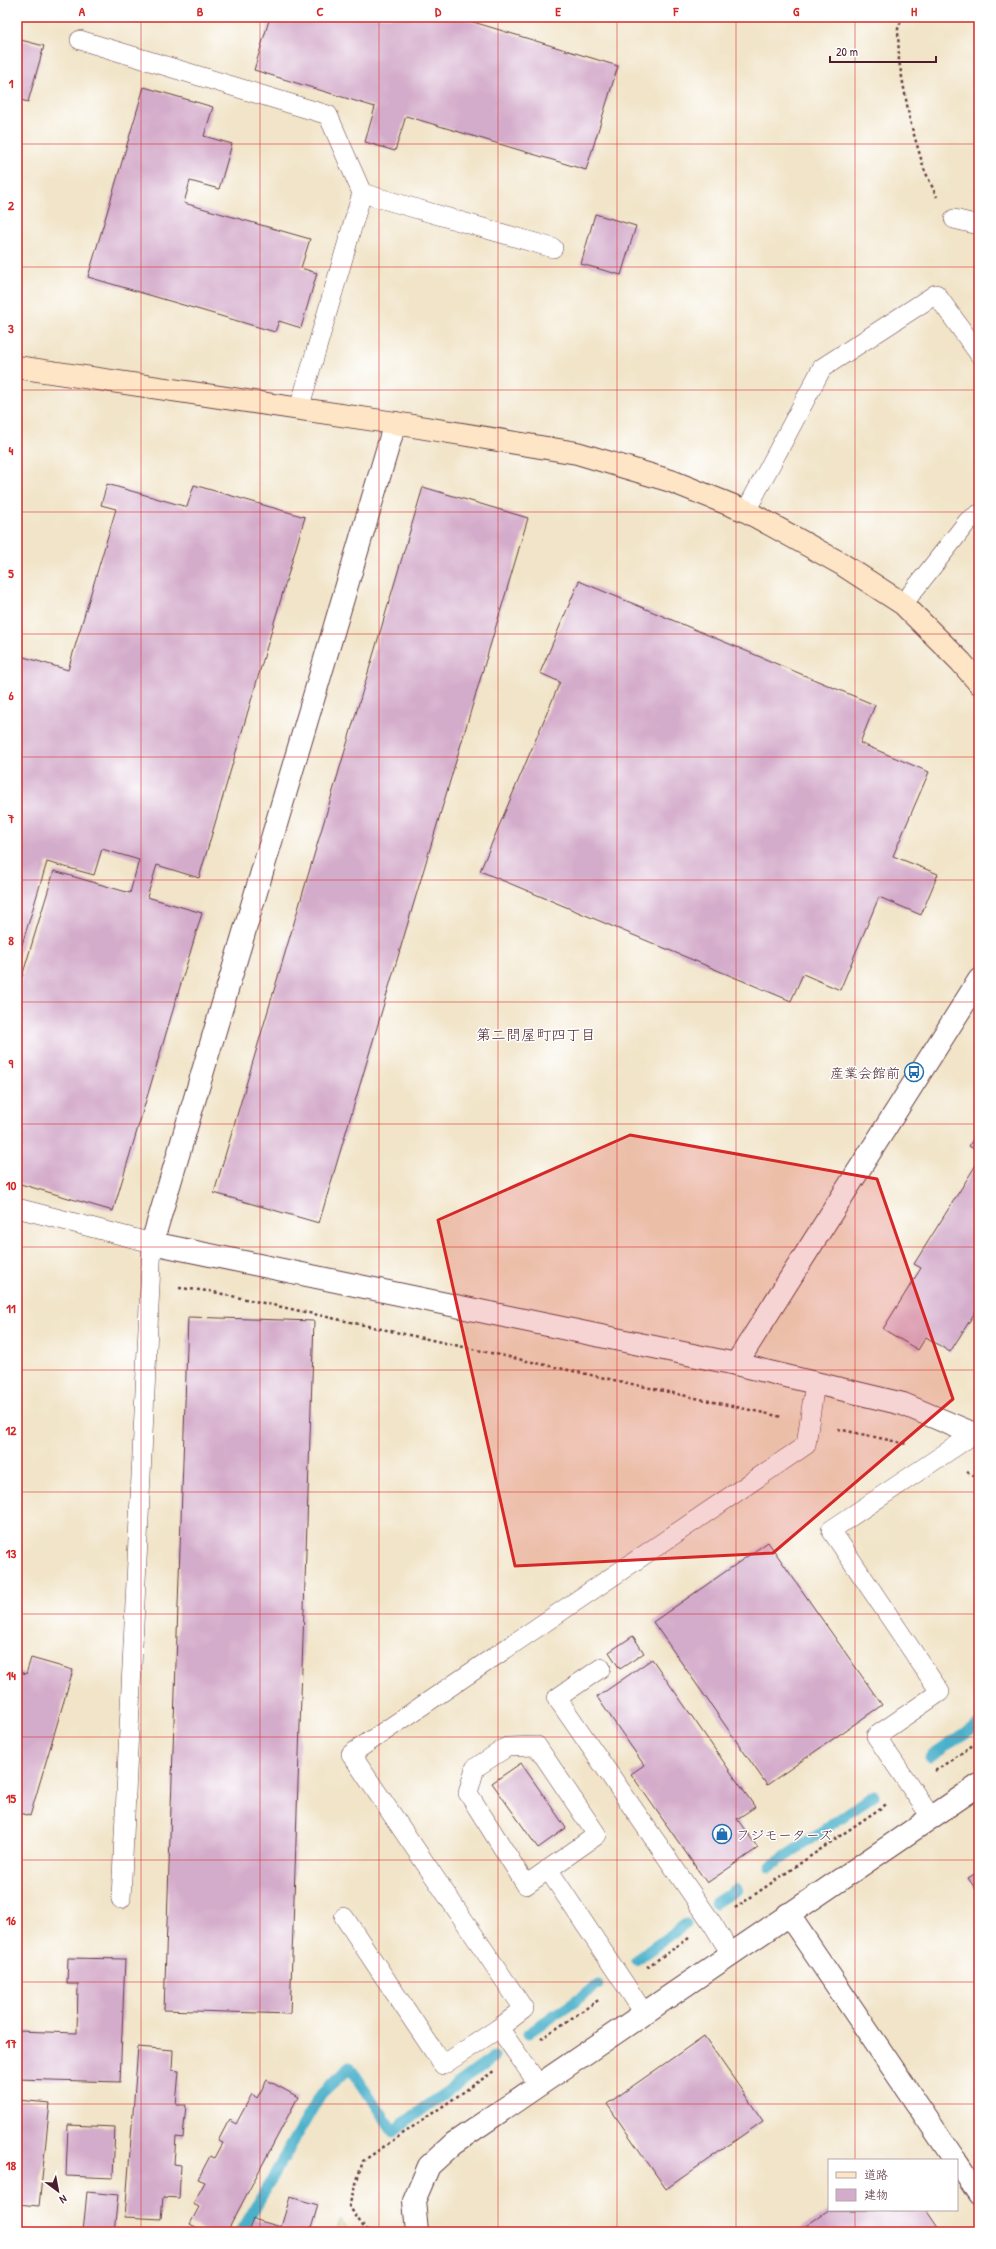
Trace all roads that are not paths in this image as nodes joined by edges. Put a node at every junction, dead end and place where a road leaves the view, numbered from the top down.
1 (80, 40) dead end
2 (362, 193) junction
3 (954, 219) road end
4 (979, 225) edge
5 (553, 248) dead end
6 (979, 354) edge
7 (17, 367) edge
8 (299, 409) junction
9 (395, 422) junction
10 (746, 511) junction
11 (979, 514) edge
12 (903, 604) junction
13 (979, 683) edge
14 (979, 980) edge
15 (17, 1208) edge
16 (152, 1243) junction
17 (736, 1364) junction
18 (814, 1383) junction
19 (976, 1435) edge
20 (601, 1668) dead end
21 (979, 1785) edge
22 (931, 1817) junction
23 (548, 1869) junction
24 (121, 1899) dead end
25 (788, 1914) junction
26 (344, 1917) dead end
27 (730, 1954) junction
28 (644, 2012) junction
29 (499, 2028) junction
30 (538, 2085) junction
31 (955, 2159) edge
32 (958, 2164) edge
33 (979, 2195) edge
34 (417, 2232) edge

1 - 2 lane
2 - 5 lane
2 - 8 lane
3 - 4 lane
6 - 10 lane
7 - 8 street
8 - 9 street
9 - 10 street
9 - 16 street
10 - 12 street
11 - 12 lane
12 - 13 street
14 - 17 street
15 - 16 lane
16 - 17 street
16 - 24 lane
17 - 18 street
18 - 19 street
18 - 29 lane
19 - 22 lane
20 - 27 lane
21 - 22 street
22 - 25 street
23 - 23 lane
23 - 28 lane
25 - 27 street
25 - 31 street
26 - 29 lane
27 - 28 street
28 - 30 street
29 - 30 lane
30 - 34 street
32 - 33 street

